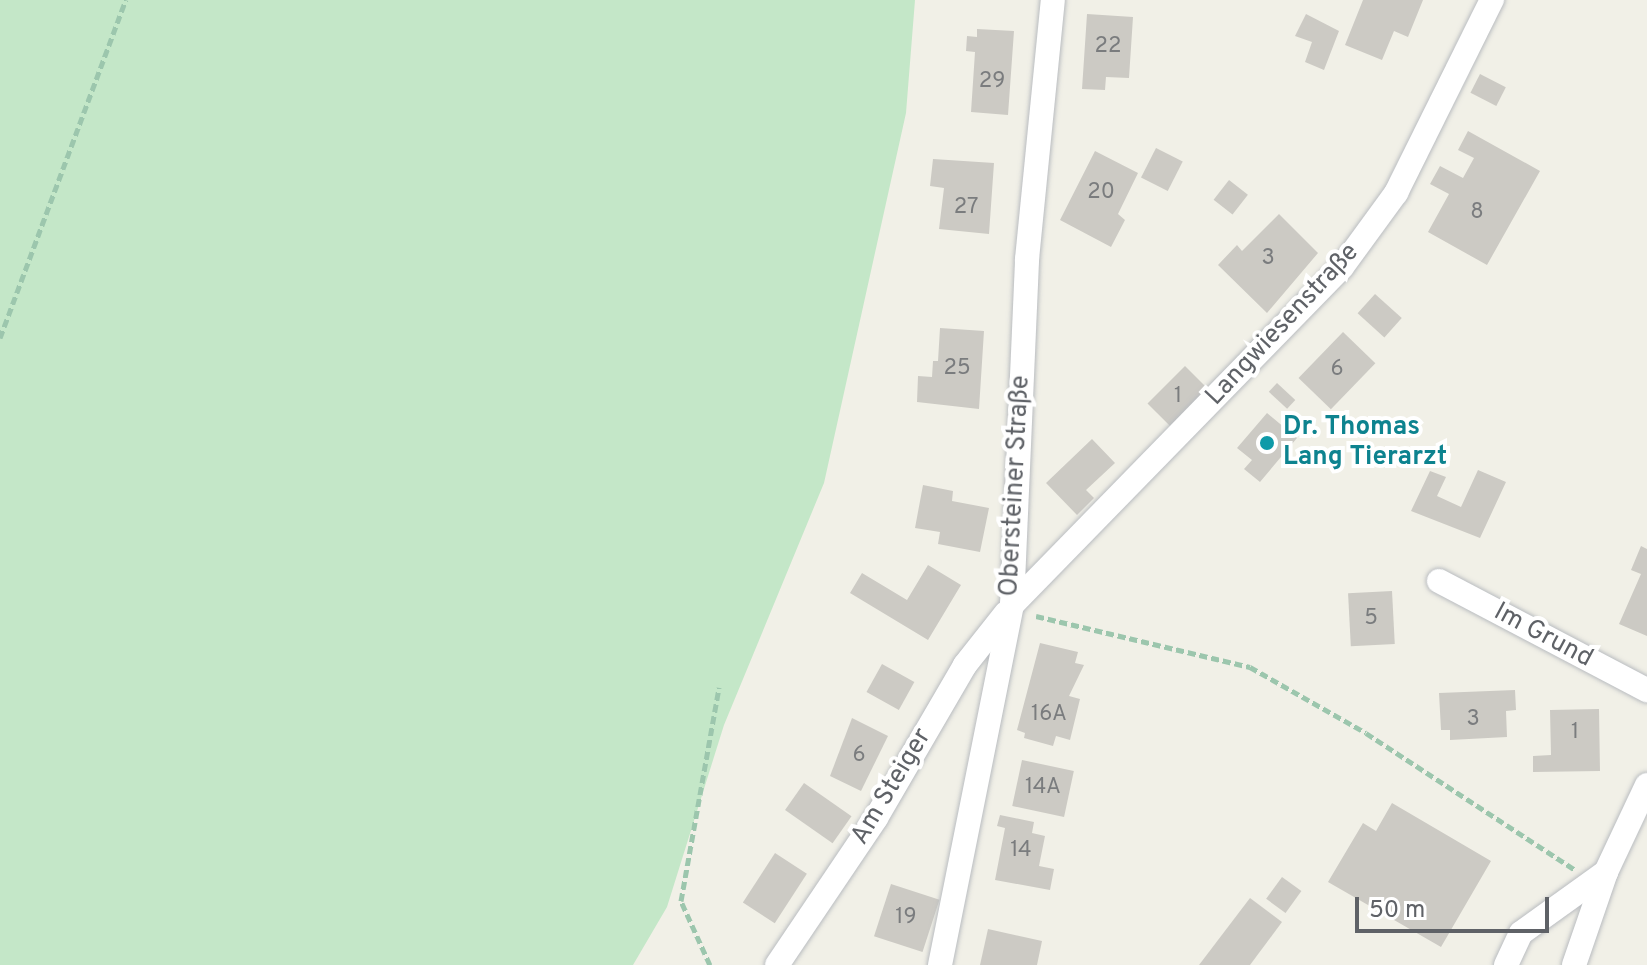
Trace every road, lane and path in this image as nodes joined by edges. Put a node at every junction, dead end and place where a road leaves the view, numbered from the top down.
1 (126, 0) edge
2 (1053, 0) edge
3 (1492, 0) edge
4 (0, 338) edge
5 (1439, 581) dead end
6 (1018, 610) junction
7 (719, 687) dead end
8 (1647, 690) edge
9 (1647, 785) edge
10 (1600, 877) junction
11 (710, 965) edge
12 (777, 965) edge
13 (940, 965) edge
14 (1506, 965) edge
15 (1574, 965) edge

1 - 4 path
2 - 6 street, Obersteiner Straße
3 - 6 street, Langwiesenstraße
5 - 8 street, Im Grund
6 - 10 path
6 - 12 street, Am Steiger
6 - 13 street, Obersteiner Straße
7 - 11 path
9 - 10 street
10 - 14 street
10 - 15 street

